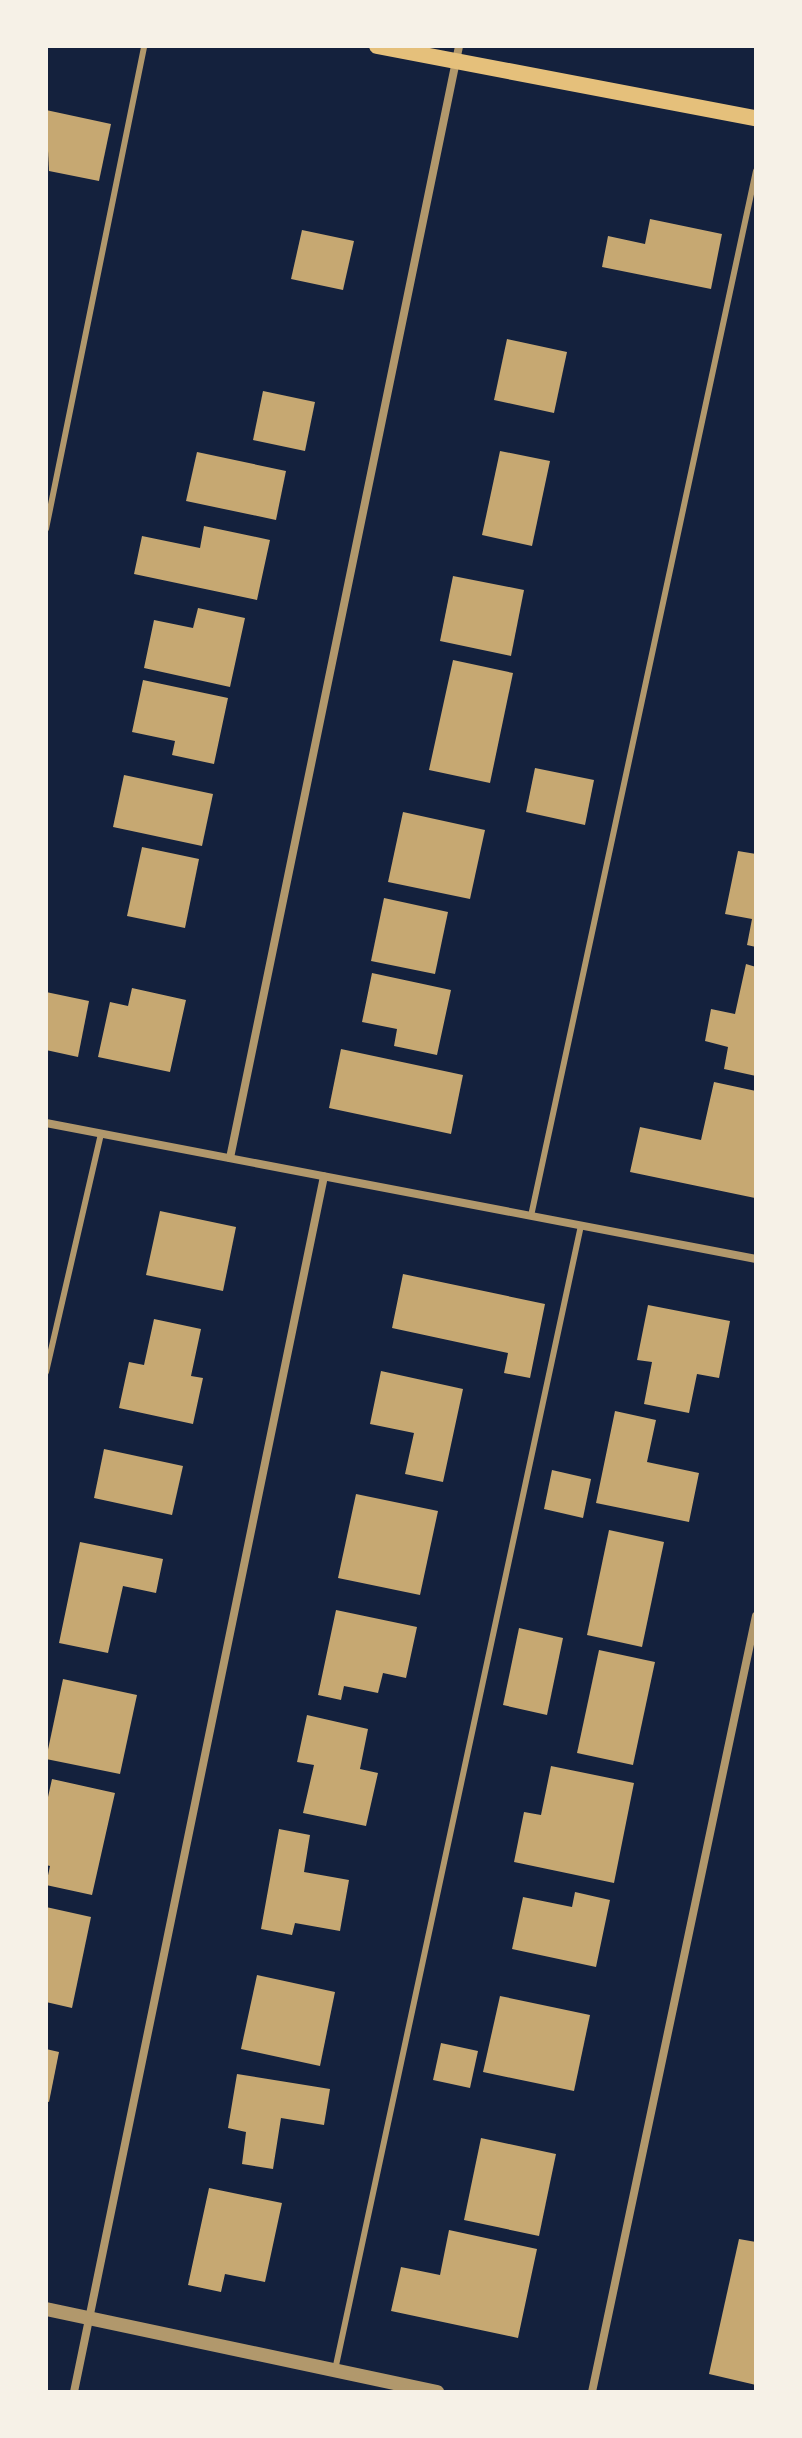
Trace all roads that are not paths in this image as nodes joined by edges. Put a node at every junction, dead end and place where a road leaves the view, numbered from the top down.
1 (144, 46) edge
2 (377, 46) edge
3 (458, 54) edge
4 (756, 118) edge
5 (756, 171) edge
6 (46, 529) edge
7 (46, 1123) edge
8 (101, 1134) junction
9 (230, 1158) junction
10 (324, 1176) junction
11 (531, 1216) junction
12 (581, 1225) junction
13 (756, 1259) edge
14 (46, 1372) edge
15 (756, 1616) edge
16 (46, 2309) edge
17 (89, 2318) junction
18 (335, 2370) junction
19 (74, 2392) edge
20 (437, 2392) edge
21 (592, 2392) edge

1 - 6 lane
2 - 3 main road
3 - 4 main road
3 - 9 street
5 - 11 lane
7 - 8 street
8 - 9 street
8 - 14 lane
9 - 10 street
10 - 11 street
10 - 17 street
11 - 12 street
12 - 13 street
12 - 18 lane
15 - 21 street
16 - 17 street
17 - 18 street
17 - 19 street
18 - 20 street

